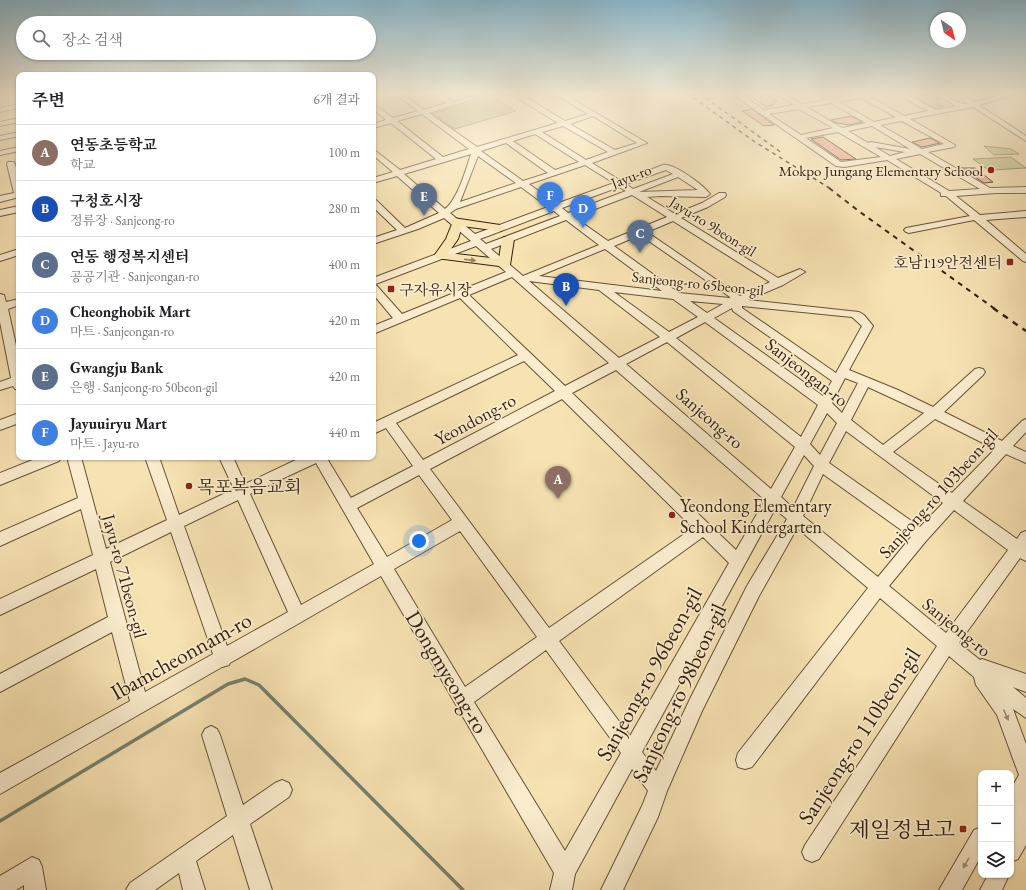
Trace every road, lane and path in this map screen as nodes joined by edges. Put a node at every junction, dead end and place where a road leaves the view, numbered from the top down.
1 (16, 135) edge
2 (409, 135) edge
3 (454, 135) edge
4 (526, 135) edge
5 (540, 135) edge
6 (583, 135) edge
7 (629, 135) edge
8 (796, 135) edge
9 (813, 135) edge
10 (846, 135) edge
11 (847, 135) edge
12 (891, 135) edge
13 (933, 135) edge
14 (800, 137) junction
15 (0, 138) edge
16 (506, 140) junction
17 (862, 142) junction
18 (16, 150) edge
19 (476, 150) junction
20 (921, 152) junction
21 (0, 153) edge
22 (614, 153) junction
23 (376, 154) edge
24 (886, 159) junction
25 (442, 160) junction
26 (585, 163) junction
27 (12, 164) edge
28 (398, 173) junction
29 (554, 173) junction
30 (677, 174) junction
31 (376, 180) edge
32 (16, 181) edge
33 (928, 181) junction
34 (521, 184) junction
35 (618, 184) junction
36 (988, 190) junction
37 (1013, 190) junction
38 (1026, 190) edge
39 (704, 193) junction
40 (974, 193) junction
41 (635, 194) junction
42 (16, 195) edge
43 (946, 195) junction
44 (0, 199) edge
45 (376, 205) edge
46 (454, 207) junction
47 (965, 207) junction
48 (554, 208) junction
49 (16, 211) edge
50 (383, 211) junction
51 (0, 213) edge
52 (376, 213) edge
53 (444, 213) junction
54 (1026, 214) edge
55 (567, 218) junction
56 (674, 218) junction
57 (974, 218) junction
58 (455, 223) junction
59 (500, 228) junction
60 (909, 230) dead end
61 (403, 231) junction
62 (640, 231) junction
63 (508, 239) junction
64 (376, 240) edge
65 (478, 243) junction
66 (605, 245) junction
67 (16, 253) edge
68 (440, 256) junction
69 (0, 258) edge
70 (1026, 259) edge
71 (1026, 268) edge
72 (513, 272) junction
73 (800, 272) dead end
74 (376, 281) edge
75 (779, 283) junction
76 (603, 288) junction
77 (376, 291) edge
78 (462, 294) junction
79 (677, 296) junction
80 (16, 302) edge
81 (735, 302) junction
82 (1, 304) edge
83 (707, 318) junction
84 (400, 319) junction
85 (868, 326) joint
86 (3, 327) edge
87 (376, 329) edge
88 (669, 338) junction
89 (16, 352) edge
90 (526, 356) junction
91 (618, 364) junction
92 (979, 372) dead end
93 (840, 376) junction
94 (865, 382) junction
95 (16, 383) edge
96 (0, 386) edge
97 (564, 393) junction
98 (825, 404) junction
99 (934, 413) junction
100 (16, 419) edge
101 (388, 422) junction
102 (843, 422) junction
103 (1026, 424) edge
104 (0, 425) edge
105 (376, 428) edge
106 (802, 445) junction
107 (1005, 447) junction
108 (883, 452) junction
109 (1026, 458) edge
110 (47, 460) edge
111 (75, 460) edge
112 (153, 460) edge
113 (227, 460) edge
114 (309, 460) edge
115 (321, 460) edge
116 (821, 465) junction
117 (422, 467) junction
118 (0, 479) edge
119 (242, 492) junction
120 (773, 499) junction
121 (85, 501) junction
122 (953, 502) junction
123 (348, 506) junction
124 (794, 518) junction
125 (462, 522) junction
126 (175, 524) junction
127 (703, 529) junction
128 (921, 536) junction
129 (0, 539) edge
130 (1023, 546) edge
131 (100, 560) junction
132 (737, 561) junction
133 (385, 567) junction
134 (878, 588) junction
135 (0, 607) edge
136 (298, 616) junction
137 (117, 621) junction
138 (548, 638) junction
139 (947, 645) junction
140 (222, 659) junction
141 (970, 663) junction
142 (0, 683) edge
143 (1026, 683) edge
144 (462, 698) junction
145 (140, 705) junction
146 (1026, 709) edge
147 (211, 735) dead end
148 (632, 752) junction
149 (745, 760) dead end
150 (1026, 768) edge
151 (1026, 782) edge
152 (0, 784) edge
153 (658, 789) junction
154 (282, 790) dead end
155 (1014, 800) edge
156 (238, 820) junction
157 (978, 842) edge
158 (1014, 847) edge
159 (812, 852) dead end
160 (185, 857) junction
161 (997, 878) edge
162 (563, 880) edge
163 (0, 888) edge
164 (35, 890) edge
165 (137, 890) edge
166 (194, 890) edge
167 (261, 890) edge
168 (612, 890) edge
169 (950, 890) edge
170 (991, 890) edge

1 - 15 street
2 - 25 street
3 - 19 street, Sanjeongan-ro
4 - 16 street
5 - 26 street, Jayu-ro 9beon-gil
6 - 22 street
7 - 22 street
8 - 14 street
9 - 14 street
10 - 24 street
11 - 17 street
12 - 20 street
13 - 20 street
14 - 24 street
16 - 19 street
16 - 29 street
17 - 20 street
17 - 24 street
18 - 21 street
19 - 25 street
19 - 34 street, Sanjeongan-ro
19 - 46 street
20 - 24 street
20 - 36 street
22 - 26 street
23 - 28 street, Sanjeong-ro
24 - 33 street
24 - 43 street
25 - 28 street
26 - 29 street
26 - 35 street, Jayu-ro 9beon-gil
27 - 32 street
28 - 31 street
28 - 53 street, Sanjeong-ro
29 - 34 street
30 - 35 street, Jayu-ro
30 - 39 street
30 - 41 street, Jayu-ro
33 - 40 street
33 - 43 street
34 - 46 street
34 - 48 street, Sanjeongan-ro
35 - 41 street, Jayu-ro 9beon-gil
35 - 48 street, Jayu-ro
36 - 37 street
36 - 40 street
37 - 38 street
37 - 40 street
39 - 41 street
39 - 56 street
40 - 43 street
40 - 47 street
41 - 55 street, Jayu-ro
41 - 56 street, Jayu-ro 9beon-gil
42 - 44 street
43 - 47 street
43 - 57 street
45 - 50 street
46 - 53 street
47 - 57 street
48 - 55 street, Sanjeongan-ro
48 - 59 street, Jayu-ro
49 - 51 street
50 - 52 street
50 - 61 street
53 - 58 street, Sanjeong-ro
53 - 61 street
54 - 57 street
55 - 63 street, Jayu-ro
55 - 66 street, Sanjeongan-ro
56 - 62 street
56 - 75 street, Jayu-ro 9beon-gil
57 - 60 street
57 - 70 street
57 - 71 street
58 - 59 main road
58 - 65 street, Sanjeong-ro
58 - 68 main road
59 - 65 street, Jayu-ro
61 - 64 street
62 - 66 street
62 - 81 street
63 - 65 street, Jayu-ro
63 - 72 main road
65 - 68 street, Jayu-ro
65 - 72 street, Sanjeong-ro
66 - 72 street
66 - 79 street, Sanjeongan-ro
67 - 69 street
68 -> 72 main road
68 - 74 street, Jayu-ro
72 - 76 street, Sanjeong-ro 65beon-gil
72 - 78 street
72 - 91 street, Sanjeong-ro
73 - 75 street, Yeondong-ro
75 - 81 street, Yeondong-ro
76 - 79 street, Sanjeong-ro 65beon-gil
76 - 88 street
77 - 84 street
78 - 84 street
78 - 90 street
79 - 81 street, Sanjeong-ro 65beon-gil
79 - 83 street, Sanjeongan-ro
80 - 82 street
81 - 83 street, Yeondong-ro
81 - 85 street, Sanjeong-ro 65beon-gil
81 - 93 street
82 - 86 street
83 - 88 street, Yeondong-ro
83 - 98 street, Sanjeongan-ro
84 - 87 street
85 - 93 street, Sanjeong-ro 96beon-gil
86 - 89 street
88 - 91 street, Yeondong-ro
88 - 106 street
90 - 97 street
90 - 101 street
91 - 97 street, Yeondong-ro
91 - 120 street, Sanjeong-ro
92 - 99 street
93 - 94 street
93 - 98 street, Sanjeong-ro 96beon-gil
94 - 99 street
94 - 102 street, Sanjeong-ro 98beon-gil
95 - 96 street
97 - 117 street, Yeondong-ro
97 - 127 street
98 - 102 street, Sanjeongan-ro
98 - 106 street, Sanjeong-ro 96beon-gil
99 - 107 street
99 - 108 street
100 - 104 street
101 - 105 street
101 - 117 street
102 - 108 street, Sanjeongan-ro
102 - 116 street, Sanjeong-ro 98beon-gil
103 - 107 street, Sanjeong-ro 103beon-gil
106 - 116 street
106 - 120 street, Sanjeong-ro 96beon-gil
107 - 109 street
107 - 122 street, Sanjeong-ro 103beon-gil
108 - 122 street, Sanjeongan-ro
110 - 118 street
111 - 121 street, Jayu-ro 71beon-gil
112 - 126 street
113 - 119 street
114 - 119 street
115 - 123 street, Dongmyeong-ro
116 - 124 street, Sanjeong-ro 98beon-gil
116 - 128 street
117 - 123 street, Yeondong-ro
117 - 125 street
119 - 126 street
119 - 136 street
120 - 124 street, Sanjeong-ro
120 - 132 street, Sanjeong-ro 96beon-gil
121 - 129 street
121 - 131 street, Jayu-ro 71beon-gil
122 - 128 street, Sanjeong-ro 103beon-gil
122 - 130 street, Sanjeongan-ro
123 - 133 street, Dongmyeong-ro
124 - 134 street, Sanjeong-ro
124 - 153 street, Sanjeong-ro 98beon-gil
125 - 133 street, Ibamcheonnam-ro
125 - 138 street
126 - 131 street
126 - 140 street
127 - 132 street
127 - 138 street
128 - 134 street, Sanjeong-ro 103beon-gil
130 - 139 street, Sanjeong-ro 110beon-gil
131 - 135 street
131 - 137 street, Jayu-ro 71beon-gil
132 - 148 street, Sanjeong-ro 96beon-gil
133 - 136 street, Ibamcheonnam-ro
133 - 144 street, Dongmyeong-ro
134 - 139 street, Sanjeong-ro
134 - 149 street, Sanjeong-ro 103beon-gil
136 - 140 street, Ibamcheonnam-ro
137 - 142 street
137 - 145 street, Jayu-ro 71beon-gil
138 - 144 street
138 - 148 street
139 - 141 street, Sanjeong-ro
139 - 159 street, Sanjeong-ro 110beon-gil
140 - 145 street, Ibamcheonnam-ro
141 - 143 street
141 - 146 street, Sanjeong-ro
141 -> 150 street
144 - 162 street, Dongmyeong-ro
145 - 152 street, Ibamcheonnam-ro
147 - 156 street
148 - 153 street
148 - 162 street, Sanjeong-ro 96beon-gil
151 - 155 street
153 - 168 street, Sanjeong-ro 98beon-gil
154 - 156 street
155 - 158 street
156 - 160 street
156 - 167 street
157 -> 169 street
160 - 165 street
160 - 166 street
161 - 170 street
163 - 164 street

